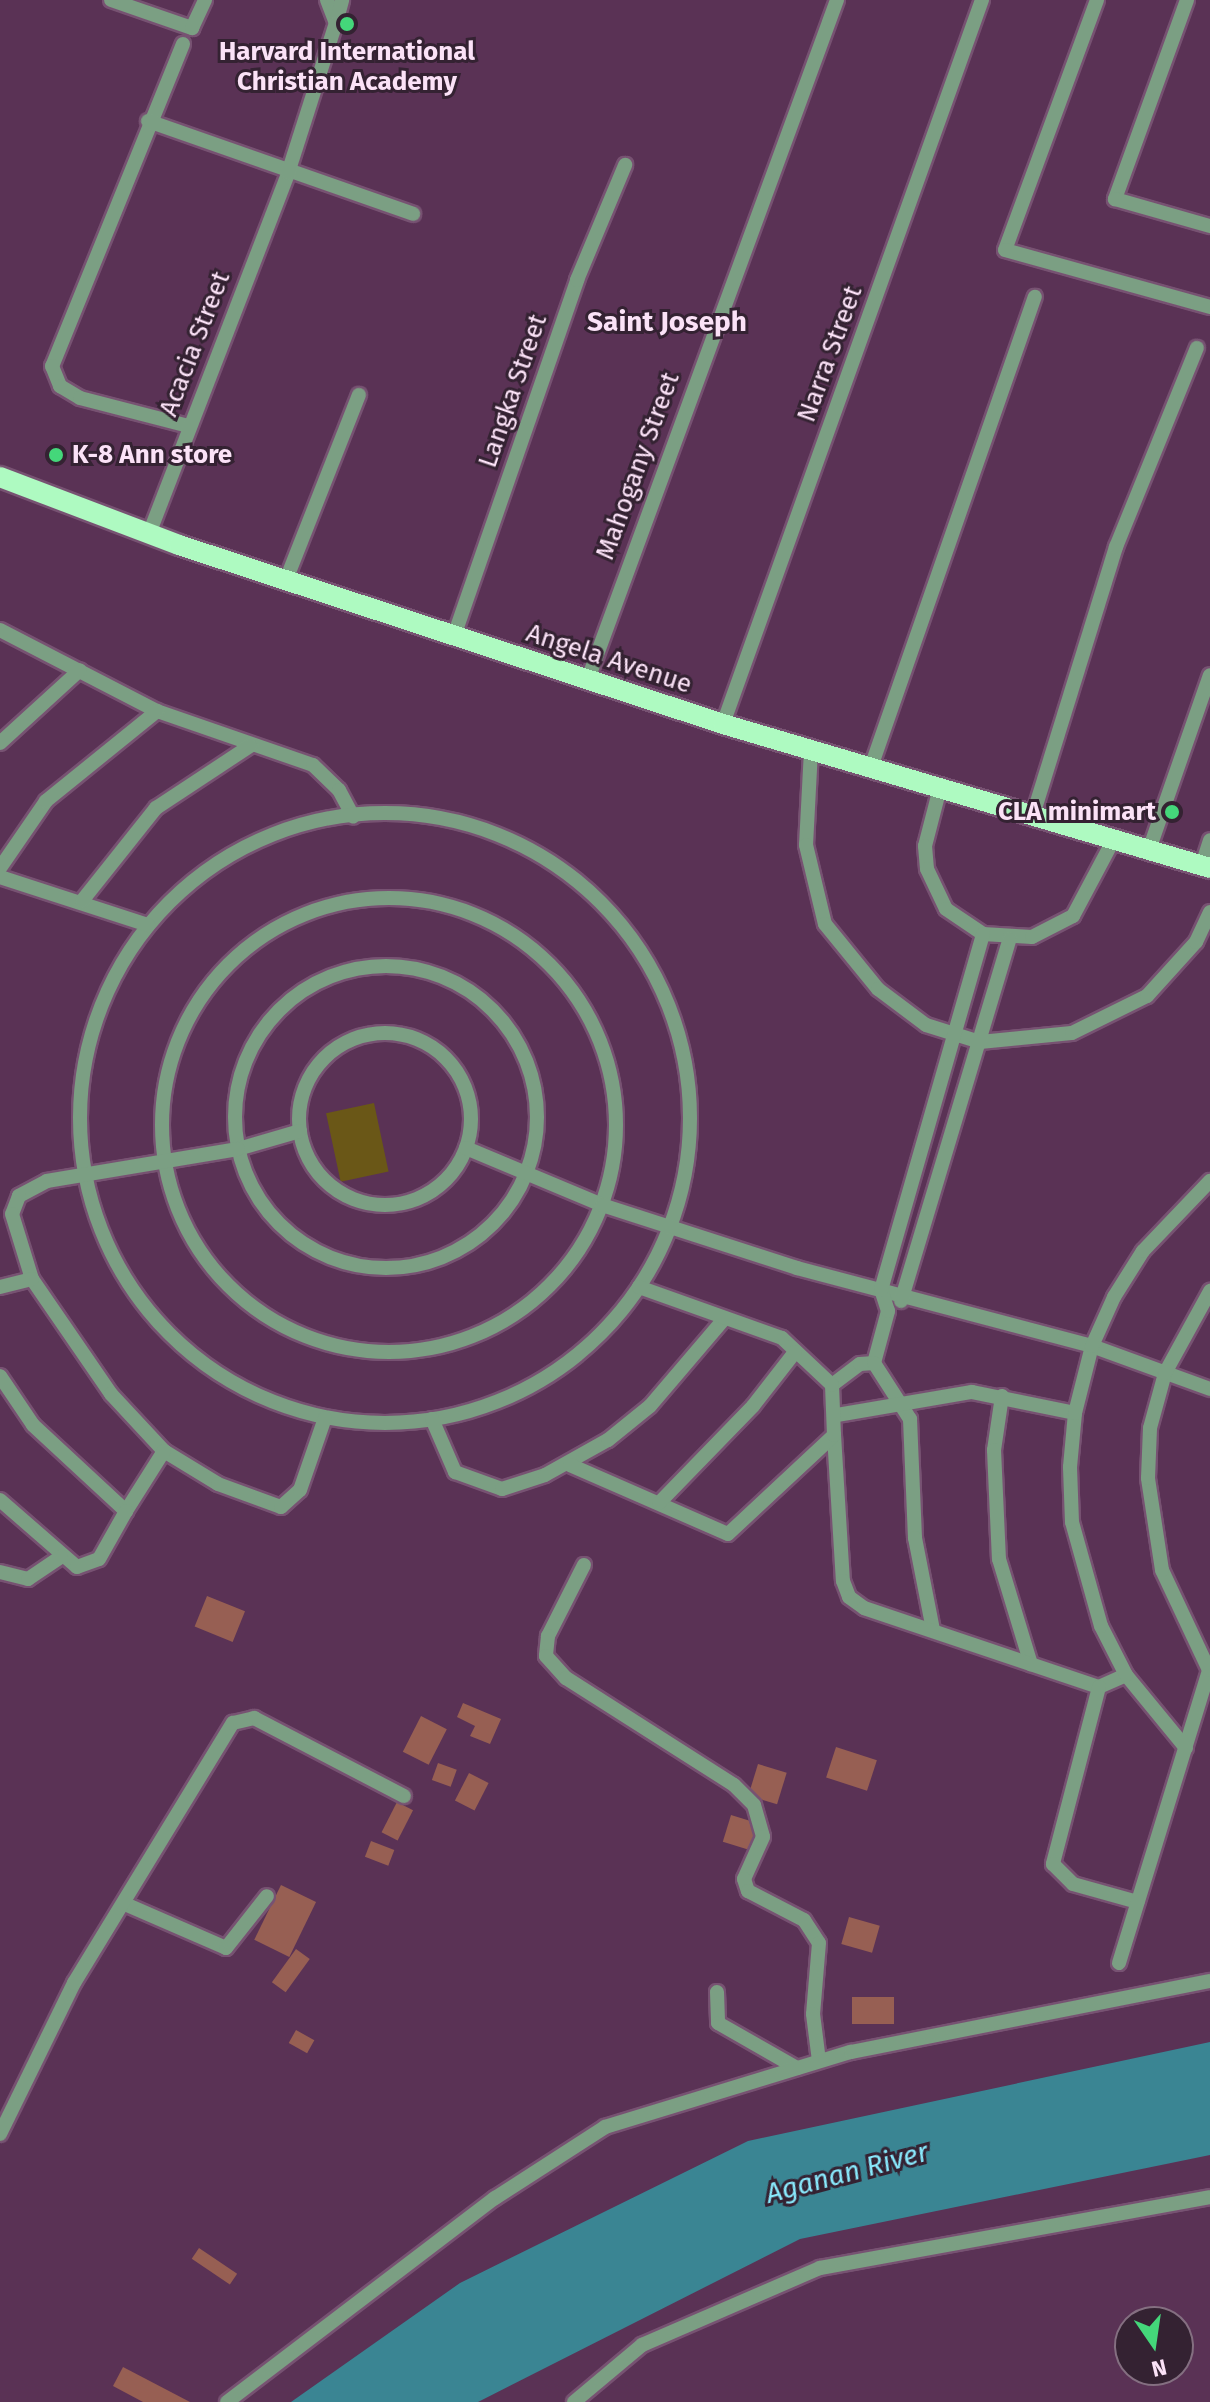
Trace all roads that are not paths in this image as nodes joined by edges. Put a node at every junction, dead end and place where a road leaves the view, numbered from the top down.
1 (111, 0) edge
2 (205, 0) edge
3 (327, 0) edge
4 (342, 0) edge
5 (837, 0) edge
6 (982, 0) edge
7 (1097, 0) edge
8 (1187, 0) edge
9 (336, 23) junction
10 (183, 44) dead end
11 (148, 121) junction
12 (625, 165) dead end
13 (288, 173) junction
14 (1210, 207) edge
15 (413, 214) dead end
16 (1207, 225) edge
17 (1035, 297) dead end
18 (1210, 307) edge
19 (1197, 348) dead end
20 (359, 395) dead end
21 (188, 426) junction
22 (0, 477) edge
23 (149, 534) junction
24 (286, 580) junction
25 (0, 630) edge
26 (454, 636) junction
27 (80, 670) junction
28 (1210, 675) edge
29 (588, 679) junction
30 (157, 711) junction
31 (723, 724) junction
32 (0, 743) edge
33 (250, 746) junction
34 (811, 750) junction
35 (871, 767) junction
36 (940, 788) junction
37 (1033, 815) junction
38 (353, 816) junction
39 (1114, 839) junction
40 (1210, 840) edge
41 (1149, 850) junction
42 (1206, 866) edge
43 (0, 868) edge
44 (0, 877) edge
45 (82, 901) junction
46 (1210, 912) edge
47 (148, 925) junction
48 (983, 934) junction
49 (1009, 940) junction
50 (954, 1034) junction
51 (980, 1042) junction
52 (300, 1131) junction
53 (466, 1148) junction
54 (238, 1149) junction
55 (163, 1162) junction
56 (527, 1172) junction
57 (81, 1175) junction
58 (1210, 1181) edge
59 (602, 1205) junction
60 (672, 1224) junction
61 (32, 1279) junction
62 (0, 1287) edge
63 (639, 1287) junction
64 (881, 1290) junction
65 (1210, 1291) edge
66 (907, 1297) junction
67 (888, 1311) junction
68 (724, 1319) junction
69 (1092, 1346) junction
70 (795, 1352) junction
71 (874, 1363) junction
72 (1165, 1373) junction
73 (0, 1376) edge
74 (832, 1385) junction
75 (1210, 1389) edge
76 (1002, 1396) junction
77 (898, 1404) junction
78 (1075, 1413) junction
79 (837, 1415) junction
80 (325, 1418) junction
81 (432, 1419) junction
82 (834, 1435) junction
83 (164, 1451) junction
84 (570, 1465) junction
85 (0, 1500) edge
86 (659, 1503) junction
87 (126, 1511) junction
88 (61, 1557) junction
89 (584, 1565) dead end
90 (0, 1572) edge
91 (933, 1630) junction
92 (1031, 1664) junction
93 (1126, 1675) junction
94 (1099, 1687) junction
95 (1186, 1748) junction
96 (404, 1796) dead end
97 (267, 1896) dead end
98 (1138, 1902) junction
99 (125, 1904) junction
100 (1119, 1963) dead end
101 (1210, 1981) edge
102 (717, 1992) dead end
103 (819, 2061) junction
104 (797, 2068) junction
105 (0, 2134) edge
106 (1210, 2197) edge
107 (227, 2402) edge
108 (574, 2402) edge

1 - 2 street
3 - 9 street
4 - 9 street, Acacia Street
5 - 29 street, Mahogany Street
6 - 31 street, Narra Street
7 - 18 street
8 - 16 street
9 - 13 street, Acacia Street
10 - 11 street
11 - 13 street
11 - 21 street
12 - 26 street, Langka Street
13 - 15 street
13 - 21 street, Acacia Street
14 - 16 street
17 - 35 street
19 - 37 street
20 - 24 street
21 - 23 street, Acacia Street
22 - 23 main road, Angela Avenue
23 - 24 main road, Angela Avenue
24 - 26 main road, Angela Avenue
25 - 27 street
26 - 29 main road, Angela Avenue
27 - 30 street
27 - 32 street
28 - 41 street
29 - 31 main road, Angela Avenue
30 - 33 street
30 - 43 street
31 - 34 main road, Angela Avenue
33 - 38 street
33 - 45 street
34 - 35 main road, Angela Avenue
34 - 50 street
35 - 36 main road, Angela Avenue
36 - 37 main road, Angela Avenue
36 - 48 street
37 - 39 main road, Angela Avenue
38 - 47 street
38 - 60 street
39 - 41 main road, Angela Avenue
39 - 49 street
40 - 42 street
41 - 42 main road, Angela Avenue
44 - 45 street
45 - 47 street
46 - 51 street
47 - 57 street
48 - 49 street
48 - 50 street
49 - 51 street
50 - 51 street
50 - 64 street
51 - 66 street
52 - 53 street
52 - 53 street
52 - 54 street
53 - 56 street
54 - 55 street
54 - 56 street
54 - 56 street
55 - 57 street
55 - 59 street
55 - 59 street
56 - 59 street
57 - 61 street
57 - 80 street
58 - 69 street
59 - 60 street
60 - 63 street
60 - 64 street
61 - 62 street
61 - 83 street
63 - 68 street
63 - 81 street
64 - 66 street
64 - 67 street
65 - 72 street
66 - 67 street
66 - 69 street
67 - 71 street
68 - 70 street
68 - 84 street
69 - 72 street
69 - 78 street
70 - 74 street
70 - 86 street
71 - 74 street
71 - 77 street
72 - 75 street
72 - 95 street
73 - 87 street
74 - 79 street
76 - 77 street
76 - 78 street
76 - 92 street
77 - 79 street
77 - 91 street
78 - 93 street
79 - 82 street
80 - 81 street
80 - 83 street
81 - 84 street
82 - 86 street
82 - 91 street
83 - 87 street
84 - 86 street
85 - 88 street
87 - 88 street
88 - 90 street
89 - 103 street
91 - 92 street
92 - 94 street
93 - 94 street
93 - 95 street
94 - 98 street
95 - 98 street
96 - 99 street
97 - 99 street
98 - 100 street
99 - 105 street
101 - 103 street
102 - 104 street
103 - 104 street
104 - 107 street
106 - 108 street

